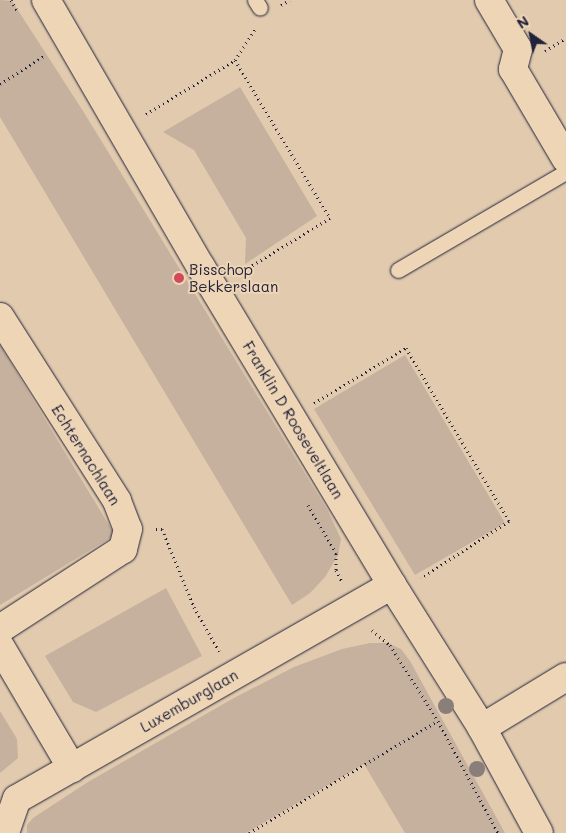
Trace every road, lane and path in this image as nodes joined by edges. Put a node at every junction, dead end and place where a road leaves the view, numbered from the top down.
1 (489, 0) edge
2 (52, 1) edge
3 (258, 10) edge
4 (44, 56) dead end
5 (235, 60) junction
6 (0, 84) edge
7 (122, 129) junction
8 (566, 158) edge
9 (566, 172) edge
10 (398, 270) dead end
11 (214, 288) junction
12 (0, 317) edge
13 (291, 417) junction
14 (128, 529) junction
15 (394, 589) junction
16 (0, 629) edge
17 (0, 646) edge
18 (233, 675) junction
19 (566, 678) edge
20 (438, 721) dead end
21 (482, 728) junction
22 (72, 768) junction
23 (5, 833) edge
24 (249, 833) edge
25 (539, 833) edge

1 - 8 street
2 - 7 street, Franklin D Rooseveltlaan
3 - 5 path
4 - 6 path
5 - 7 path
5 - 11 path
7 - 11 street, Franklin D Rooseveltlaan
9 - 10 lane
11 - 13 street, Franklin D Rooseveltlaan
12 - 14 street, Echternachlaan
13 - 15 street, Franklin D Rooseveltlaan
13 - 15 path
14 - 16 street
14 - 18 path
15 - 18 street, Luxemburglaan
15 - 21 street, Franklin D Rooseveltlaan
17 - 22 street
18 - 22 street, Luxemburglaan
19 - 21 street
20 - 24 path
21 - 25 street, Franklin D Rooseveltlaan
22 - 23 street, Luxemburglaan

